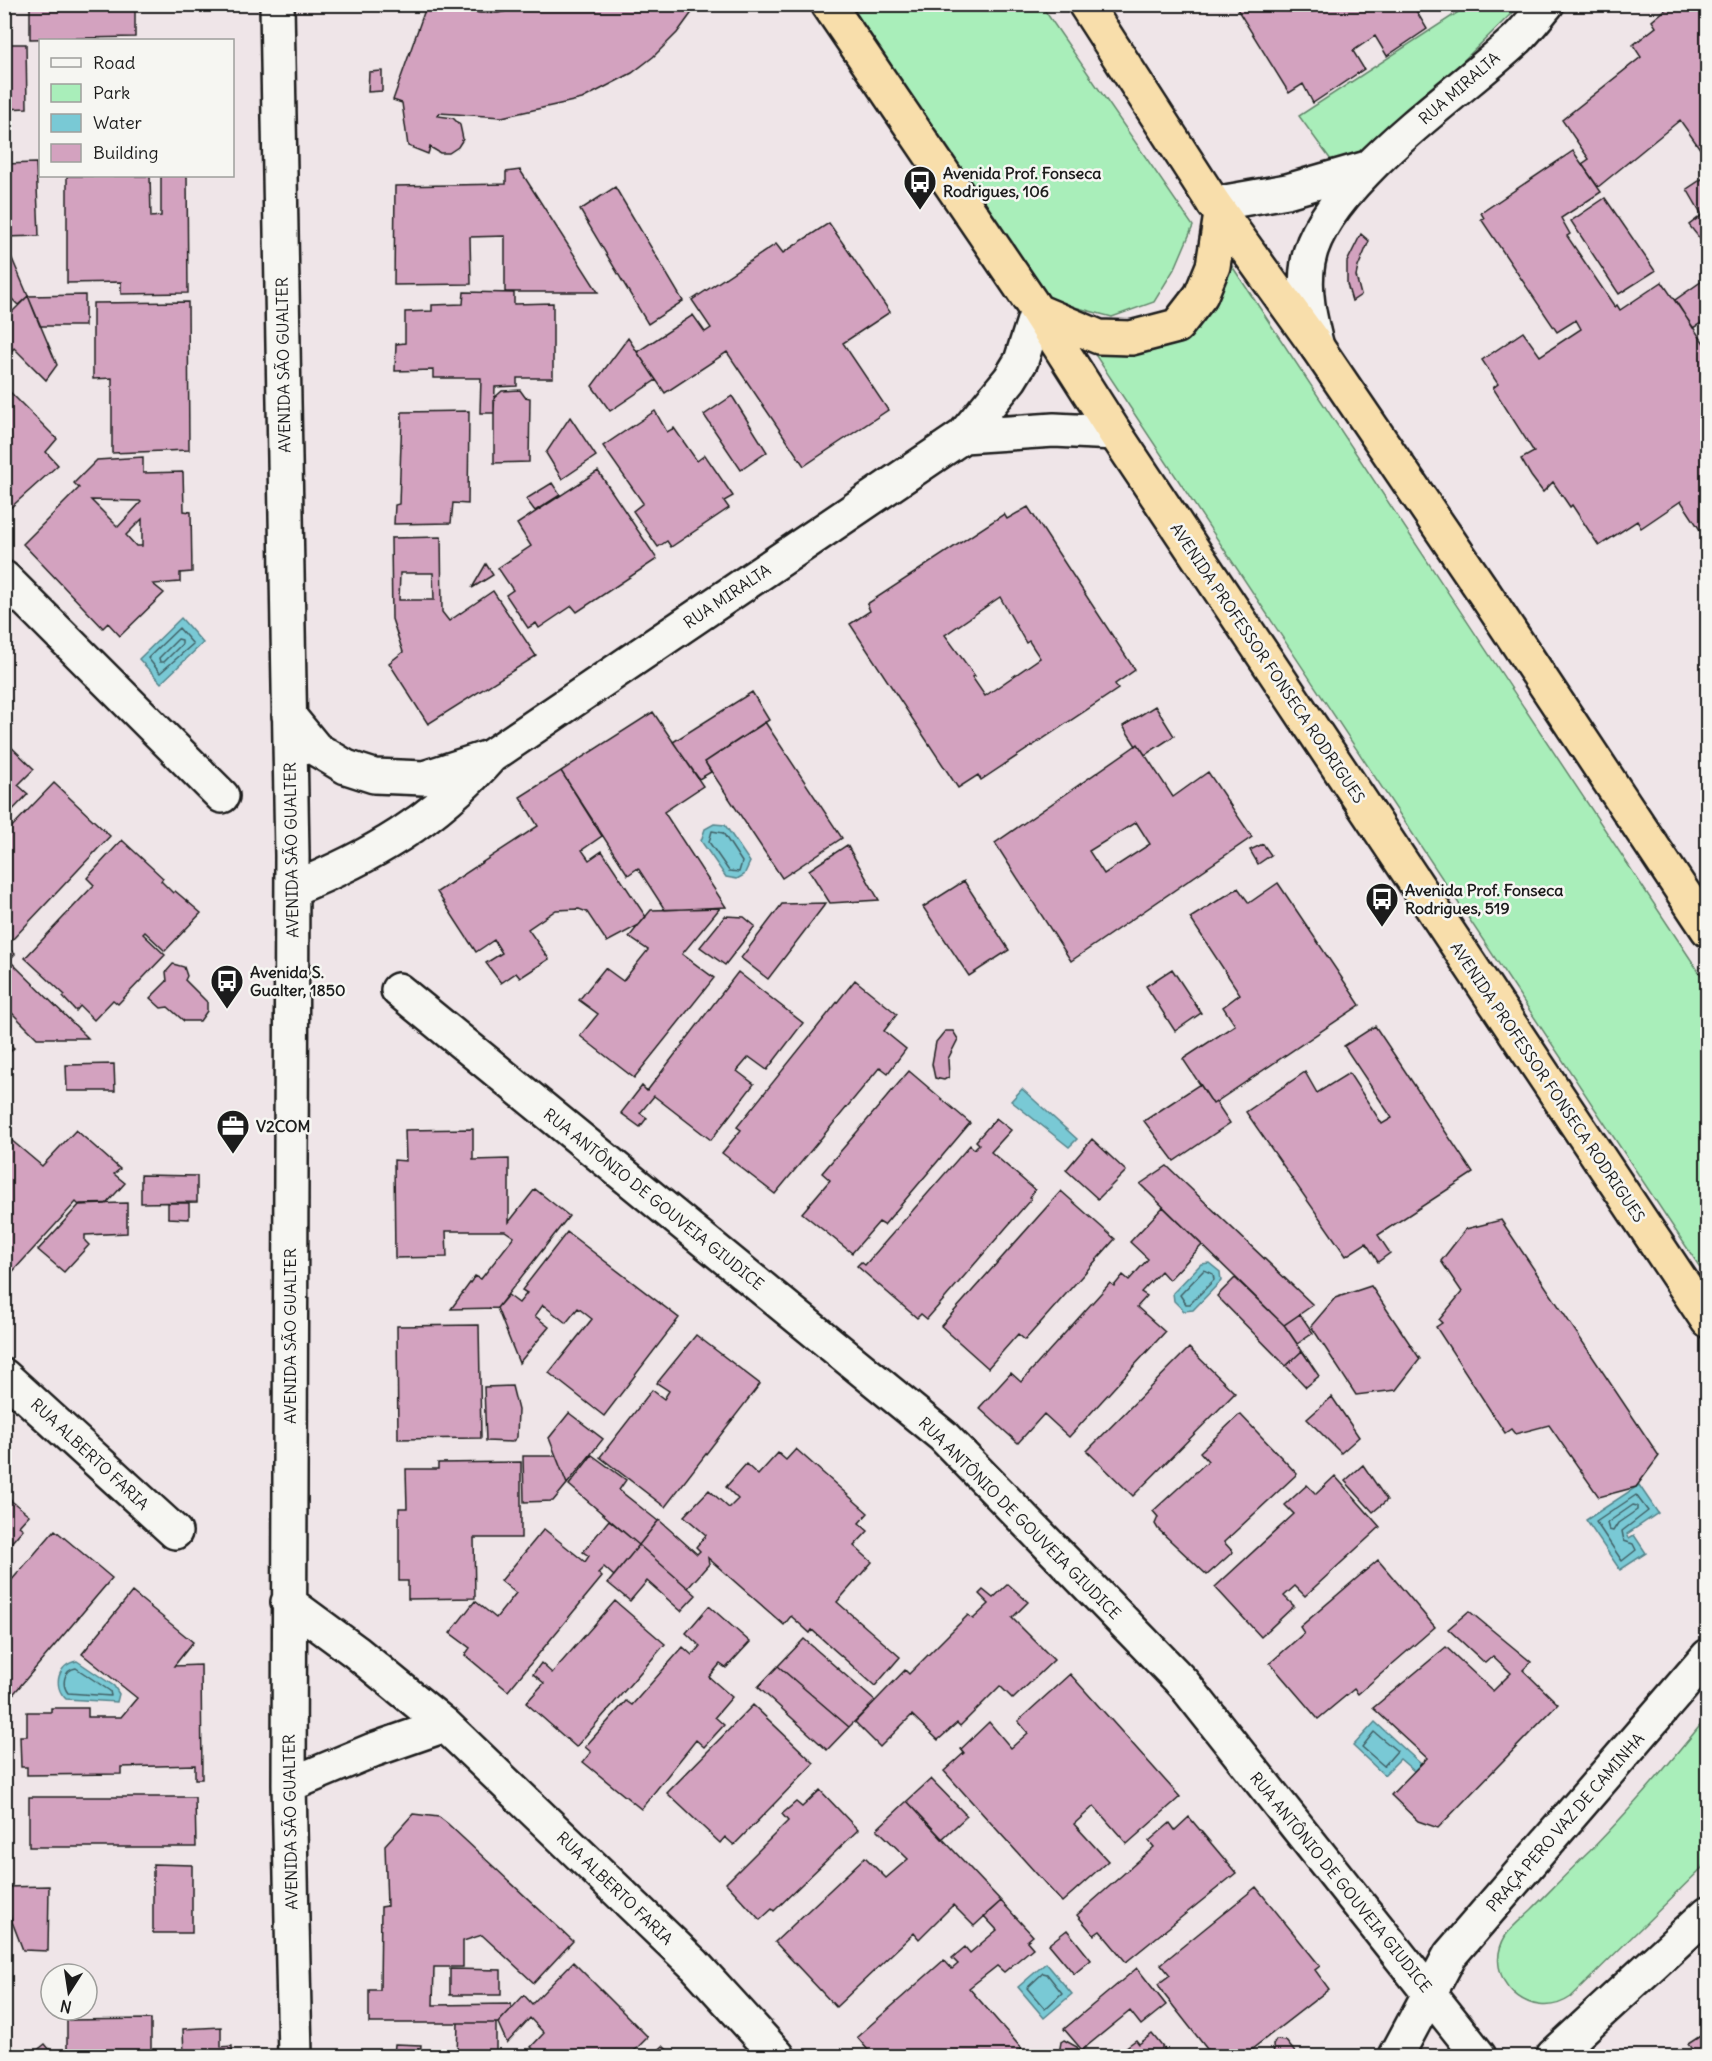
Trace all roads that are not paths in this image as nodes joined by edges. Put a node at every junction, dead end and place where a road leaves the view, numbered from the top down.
1 (277, 4) edge
2 (828, 4) edge
3 (1085, 4) edge
4 (1547, 4) edge
5 (1367, 168) junction
6 (1217, 209) junction
7 (1037, 311) junction
8 (1317, 347) junction
9 (1115, 433) junction
10 (963, 436) junction
11 (4, 578) edge
12 (289, 716) junction
13 (491, 756) junction
14 (222, 796) dead end
15 (292, 889) junction
16 (1707, 930) edge
17 (398, 990) dead end
18 (1707, 1321) edge
19 (4, 1376) edge
20 (175, 1532) dead end
21 (288, 1602) junction
22 (1707, 1656) edge
23 (445, 1725) junction
24 (289, 1785) junction
25 (1707, 1913) edge
26 (1430, 1993) junction
27 (295, 2056) edge
28 (778, 2056) edge
29 (1396, 2056) edge
30 (1479, 2056) edge
31 (1553, 2056) edge

1 - 12 street, AVENIDA SÃO GUALTER
2 - 7 highway, AVENIDA PROFESSOR FONSECA RODRIGUES
3 - 6 highway
4 - 5 street, RUA MIRALTA
5 - 6 street, RUA MIRALTA
5 - 8 street, RUA MIRALTA
6 - 7 highway
6 - 8 highway
7 - 9 highway, AVENIDA PROFESSOR FONSECA RODRIGUES
7 - 10 street, RUA MIRALTA
8 - 16 highway
9 - 10 street
9 - 18 highway, AVENIDA PROFESSOR FONSECA RODRIGUES
10 - 13 street, RUA MIRALTA
11 - 14 street
12 - 13 street, RUA MIRALTA
12 - 15 street, AVENIDA SÃO GUALTER
13 - 15 street, RUA MIRALTA
15 - 21 street, AVENIDA SÃO GUALTER
17 - 26 street, RUA ANTÔNIO DE GOUVEIA GIUDICE
19 - 20 street, RUA ALBERTO FARIA
21 - 23 street, RUA ALBERTO FARIA
21 - 24 street, AVENIDA SÃO GUALTER
22 - 26 street, PRAÇA PERO VAZ DE CAMINHA
23 - 24 street
23 - 28 street, RUA ALBERTO FARIA
24 - 27 street, AVENIDA SÃO GUALTER
25 - 31 street
26 - 29 street, PRAÇA PERO VAZ DE CAMINHA
26 - 30 street, RUA ANTÔNIO DE GOUVEIA GIUDICE

